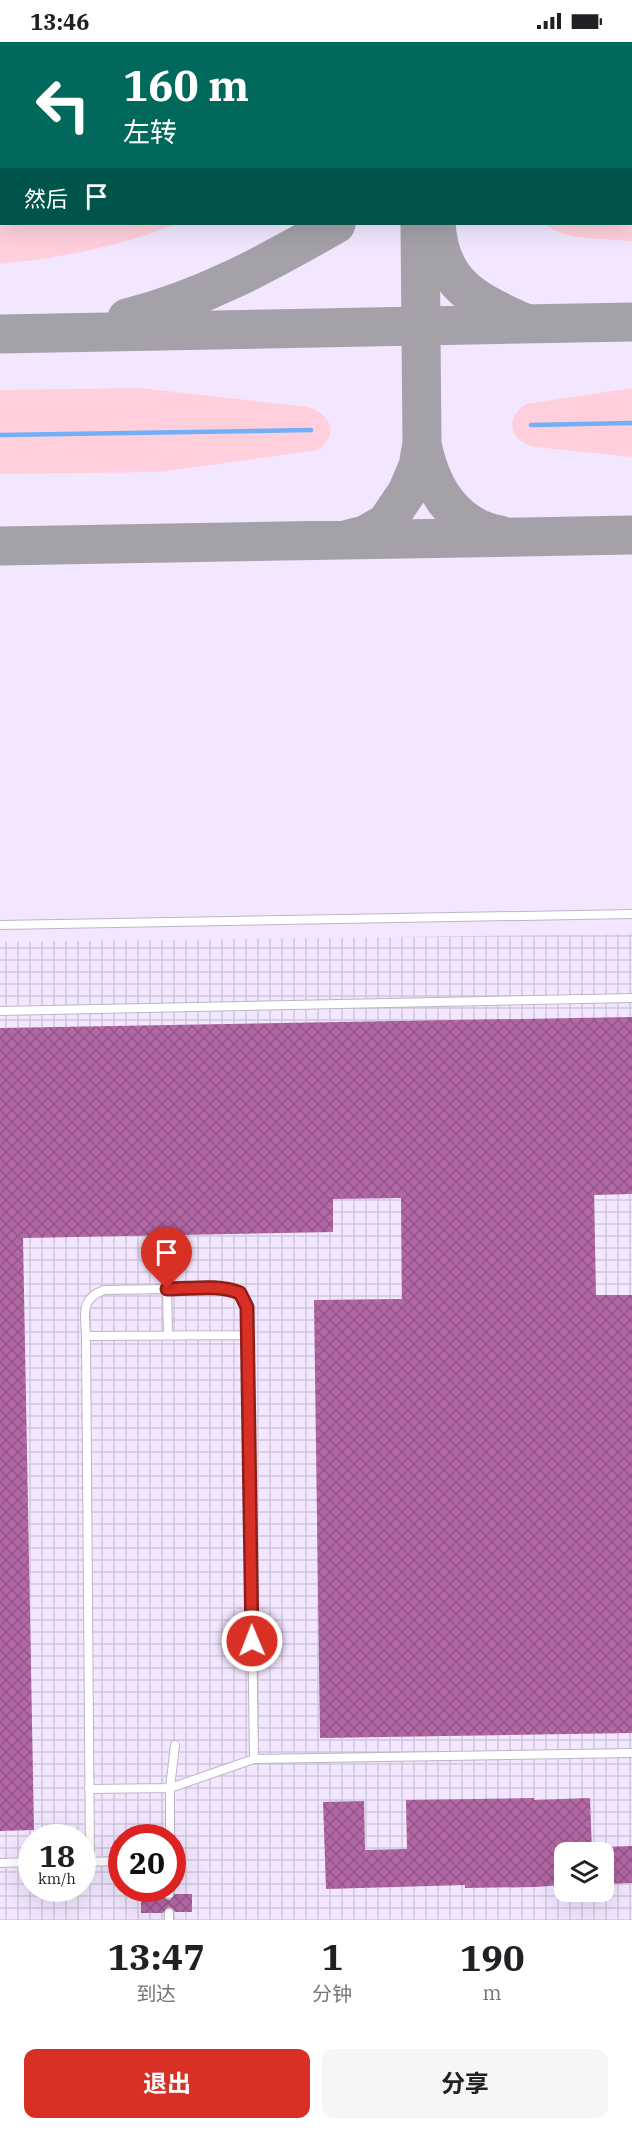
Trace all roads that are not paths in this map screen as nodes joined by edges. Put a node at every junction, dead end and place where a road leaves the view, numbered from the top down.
1 (632, 914) edge
2 (0, 925) edge
3 (632, 998) edge
4 (0, 1011) edge
5 (167, 1289) junction
6 (86, 1335) junction
7 (168, 1335) junction
8 (248, 1335) junction
9 (176, 1745) dead end
10 (632, 1753) edge
11 (254, 1759) junction
12 (170, 1788) junction
13 (89, 1790) junction
14 (88, 1824) edge
15 (170, 1824) edge
16 (18, 1862) edge
17 (0, 1863) edge

1 - 2 lane
3 - 4 lane
5 - 6 lane
5 - 7 lane
5 - 8 lane
6 - 7 lane
6 - 13 lane
7 - 8 lane
8 - 11 lane
9 - 12 lane
10 - 11 lane
11 - 12 lane
12 - 13 lane
12 - 15 lane
13 - 14 lane
16 - 17 lane

